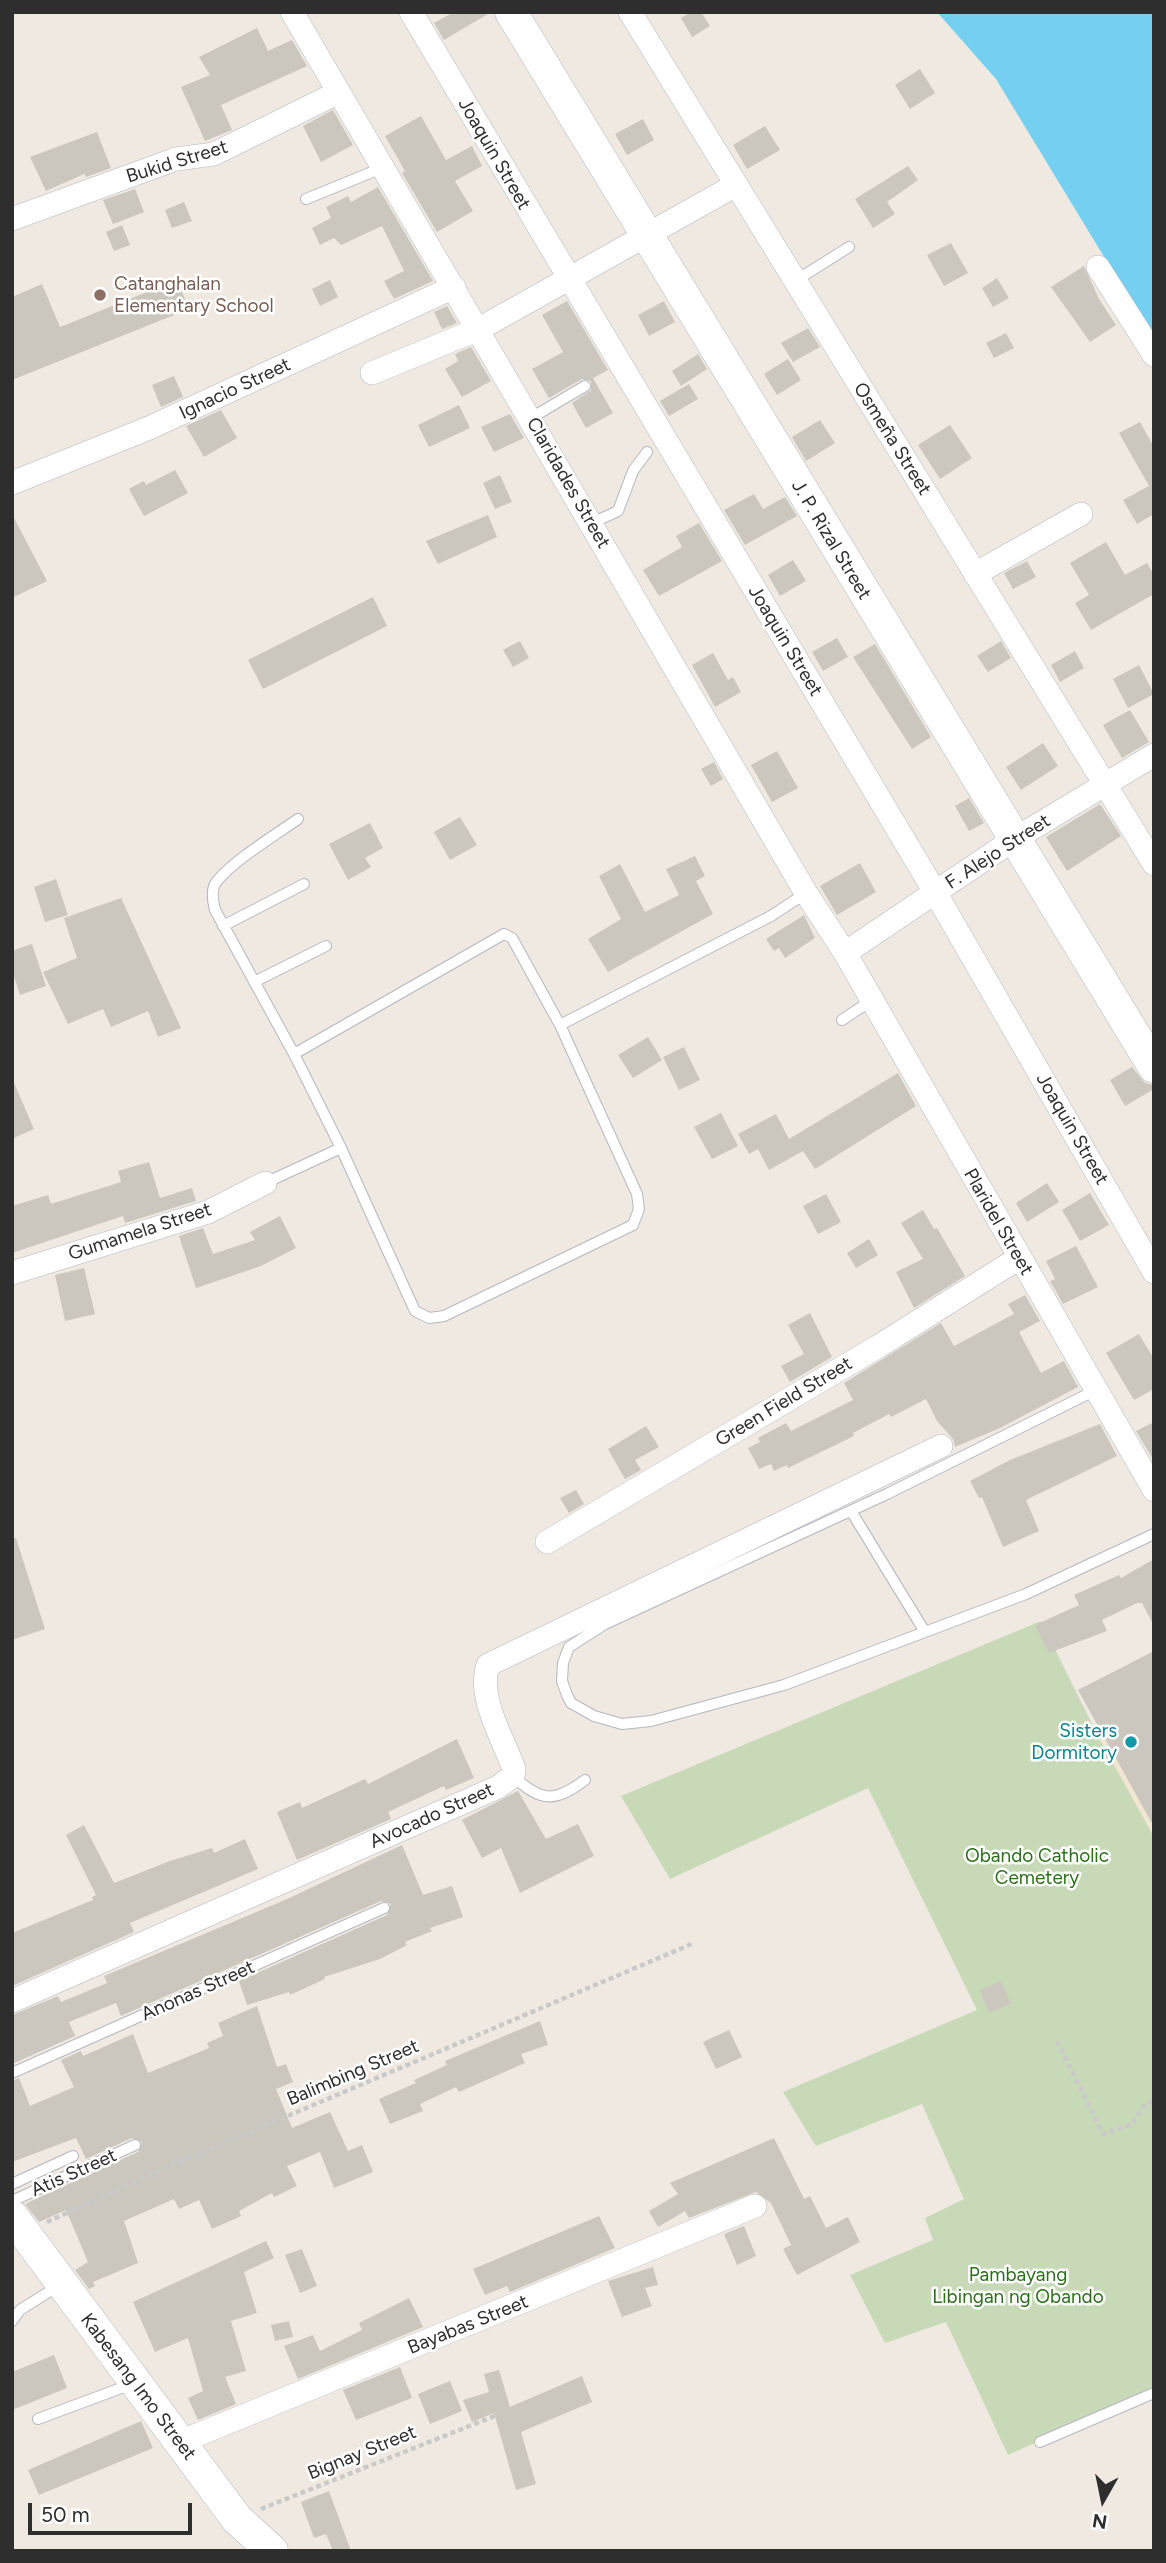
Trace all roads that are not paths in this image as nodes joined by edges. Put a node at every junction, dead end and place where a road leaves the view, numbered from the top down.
1 (292, 12) edge
2 (411, 12) edge
3 (511, 12) edge
4 (630, 12) edge
5 (337, 93) junction
6 (382, 168) junction
7 (736, 185) junction
8 (306, 199) dead end
9 (12, 219) edge
10 (647, 235) junction
11 (849, 247) dead end
12 (1098, 267) dead end
13 (568, 279) junction
14 (795, 282) junction
15 (454, 287) junction
16 (479, 329) junction
17 (1154, 355) edge
18 (372, 373) dead end
19 (585, 386) dead end
20 (531, 418) junction
21 (647, 452) dead end
22 (12, 483) edge
23 (1081, 513) dead end
24 (592, 523) junction
25 (975, 574) junction
26 (1154, 755) edge
27 (1105, 785) junction
28 (298, 819) dead end
29 (1013, 840) junction
30 (1154, 864) edge
31 (304, 884) dead end
32 (935, 892) junction
33 (806, 893) junction
34 (223, 926) junction
35 (326, 946) dead end
36 (845, 953) junction
37 (254, 982) junction
38 (872, 1000) junction
39 (842, 1020) dead end
40 (560, 1026) junction
41 (294, 1054) junction
42 (1154, 1067) edge
43 (341, 1148) junction
44 (265, 1183) joint
45 (1019, 1258) junction
46 (1154, 1272) edge
47 (12, 1273) edge
48 (1096, 1390) junction
49 (941, 1446) dead end
50 (1154, 1490) edge
51 (851, 1511) junction
52 (1154, 1534) edge
53 (547, 1542) dead end
54 (925, 1632) junction
55 (513, 1776) junction
56 (585, 1780) dead end
57 (384, 1908) dead end
58 (12, 2001) edge
59 (12, 2073) edge
60 (135, 2146) dead end
61 (73, 2156) dead end
62 (12, 2184) edge
63 (12, 2201) edge
64 (755, 2206) dead end
65 (18, 2225) edge
66 (61, 2284) junction
67 (12, 2321) edge
68 (134, 2382) junction
69 (1154, 2393) edge
70 (38, 2419) dead end
71 (180, 2442) junction
72 (1040, 2442) dead end
73 (272, 2551) edge

1 - 5 street, Claridades Street
2 - 13 street, Joaquin Street
3 - 10 main road, J. P. Rizal Street
4 - 7 street, Osmeña Street
5 - 6 street, Claridades Street
5 - 9 street, Bukid Street
6 - 8 lane
6 - 15 street, Claridades Street
7 - 10 street
7 - 14 street, Osmeña Street
10 - 13 street
10 - 29 main road, J. P. Rizal Street
11 - 14 lane
12 - 17 street
13 - 16 street
13 - 32 street, Joaquin Street
14 - 25 street, Osmeña Street
15 - 16 street, Claridades Street
15 - 22 street, Ignacio Street
16 - 18 street
16 - 20 street, Claridades Street
19 - 20 lane
20 - 24 street, Claridades Street
21 - 24 lane
23 - 25 street
24 - 33 street, Claridades Street
25 - 27 street, Osmeña Street
26 - 27 street, F. Alejo Street
27 - 29 street, F. Alejo Street
27 - 30 street, Osmeña Street
28 - 34 lane
29 - 32 street, F. Alejo Street
29 - 42 main road, J. P. Rizal Street
31 - 34 lane
32 - 36 street, F. Alejo Street
32 - 46 street, Joaquin Street
33 - 36 street, Claridades Street
33 - 40 lane
34 - 37 lane
35 - 37 lane
36 - 38 street, Plaridel Street
37 - 41 lane
38 - 39 lane
38 - 45 street, Plaridel Street
40 - 41 lane
40 - 43 lane
41 - 43 lane
43 - 44 lane
44 - 47 street, Gumamela Street
45 - 48 street, Plaridel Street
45 - 53 street, Green Field Street
48 - 50 street, Plaridel Street
48 - 51 lane
49 - 55 street, Avocado Street
51 - 54 lane
51 - 54 lane
52 - 54 lane
55 - 56 lane
55 - 58 street, Avocado Street
57 - 59 lane, Anonas Street
60 - 63 lane, Atis Street
61 - 62 lane
64 - 71 street, Bayabas Street
65 - 66 main road, Kabesang Imo Street
66 - 67 lane
66 - 68 main road, Kabesang Imo Street
68 - 70 lane
68 - 71 main road, Kabesang Imo Street
69 - 72 lane
71 - 73 main road, Kabesang Imo Street

